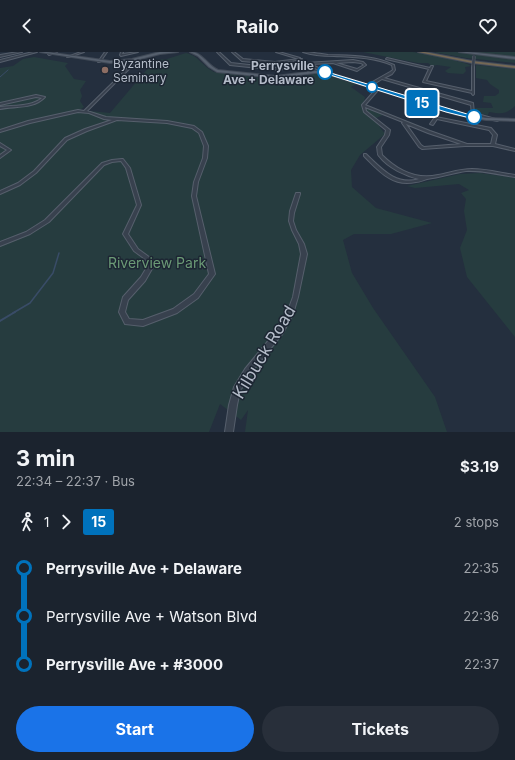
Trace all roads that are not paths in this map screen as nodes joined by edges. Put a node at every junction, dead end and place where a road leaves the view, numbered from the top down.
1 (9, 52) edge
2 (21, 52) edge
3 (36, 52) edge
4 (41, 52) edge
5 (56, 52) edge
6 (83, 52) edge
7 (106, 52) edge
8 (122, 52) edge
9 (137, 52) edge
10 (162, 52) edge
11 (177, 52) edge
12 (191, 52) edge
13 (218, 52) edge
14 (233, 52) edge
15 (276, 52) edge
16 (304, 52) edge
17 (420, 52) edge
18 (426, 52) edge
19 (432, 52) edge
20 (460, 52) edge
21 (0, 53) edge
22 (49, 54) junction
23 (474, 55) junction
24 (0, 56) edge
25 (68, 57) junction
26 (382, 58) junction
27 (515, 58) edge
28 (138, 59) junction
29 (301, 59) junction
30 (0, 61) edge
31 (99, 62) junction
32 (334, 63) junction
33 (307, 64) junction
34 (515, 64) edge
35 (324, 72) junction
36 (382, 78) junction
37 (368, 86) junction
38 (454, 88) junction
39 (378, 89) junction
40 (459, 100) junction
41 (0, 104) edge
42 (364, 105) junction
43 (0, 108) edge
44 (84, 112) junction
45 (117, 119) junction
46 (497, 120) junction
47 (515, 120) edge
48 (402, 121) junction
49 (432, 124) dead end
50 (102, 125) junction
51 (0, 131) edge
52 (0, 144) edge
53 (467, 145) junction
54 (493, 145) junction
55 (515, 150) edge
56 (365, 155) dead end
57 (0, 158) edge
58 (515, 176) edge
59 (426, 178) junction
60 (0, 193) edge
61 (298, 194) dead end
62 (0, 244) edge
63 (229, 432) edge

1 - 21 street
2 - 24 street
3 - 30 street
4 - 22 main road
5 - 22 street
6 - 25 street
7 - 31 street
8 - 9 street
10 - 11 main road
10 - 28 main road
12 - 35 main road
13 - 33 street
14 - 29 street
15 - 29 street
16 - 26 street
17 - 34 highway
18 - 34 highway
19 - 34 highway
20 - 23 main road
22 - 25 main road
23 - 27 main road
23 - 38 street, bridge
25 - 31 main road
26 - 36 street
26 - 38 street
28 - 31 main road
28 - 44 street
29 - 33 street
32 - 32 street
32 - 33 street
33 - 35 street
35 - 37 main road
36 - 37 street
36 - 40 street
37 - 39 main road
38 - 40 street
39 - 42 street
39 - 46 main road
40 - 46 street
41 - 43 street
42 - 48 street
42 - 59 street
44 - 45 street
44 - 50 street
44 - 51 street
45 - 50 street
45 - 62 street
46 - 47 main road
48 - 53 street
48 - 53 street
49 - 54 street
50 - 60 street
52 - 57 street
53 - 54 street
54 - 55 street
56 - 59 street
58 - 59 street
61 - 63 street, Kilbuck Road

